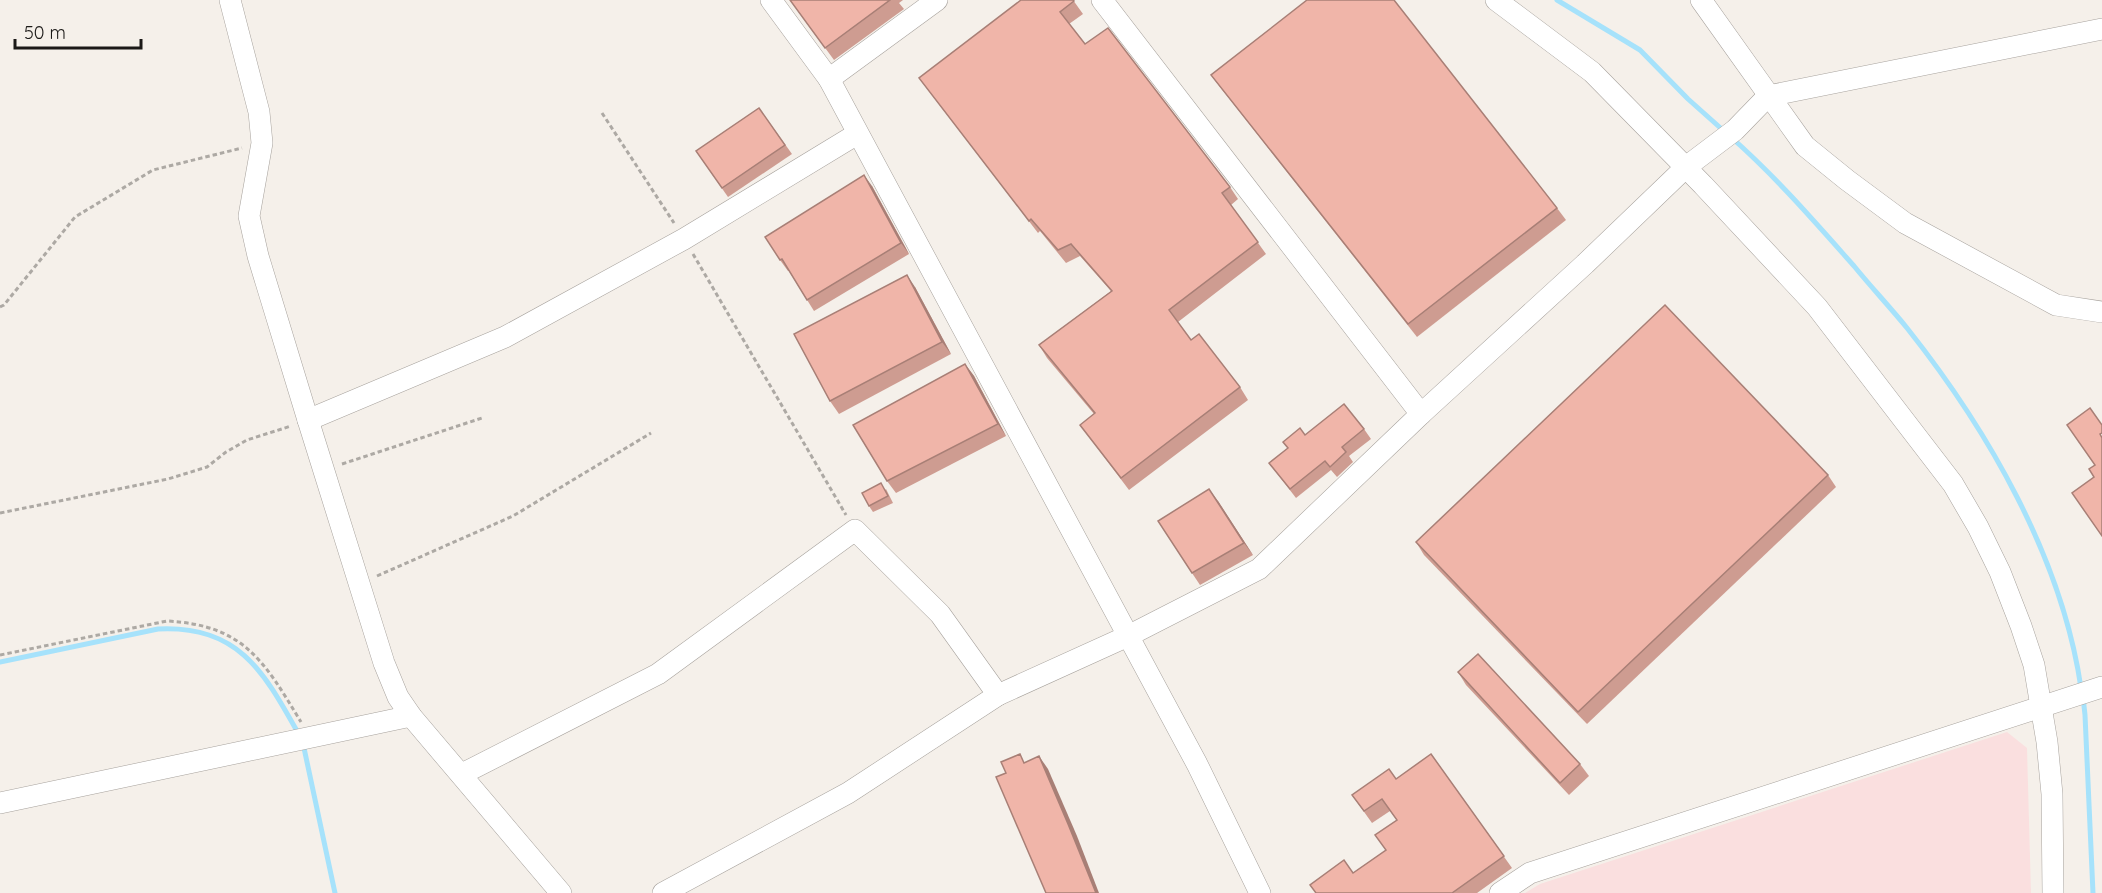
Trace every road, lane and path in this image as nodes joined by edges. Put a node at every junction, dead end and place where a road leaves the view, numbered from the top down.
1 (230, 0) edge
2 (771, 0) edge
3 (937, 0) edge
4 (1102, 0) edge
5 (1496, 0) edge
6 (1701, 0) edge
7 (2102, 29) edge
8 (829, 79) junction
9 (1768, 96) junction
10 (602, 114) dead end
11 (856, 134) junction
12 (262, 143) junction
13 (1686, 167) junction
14 (684, 239) junction
15 (0, 307) edge
16 (2102, 312) edge
17 (1421, 414) junction
18 (482, 418) dead end
19 (308, 420) junction
20 (651, 433) dead end
21 (323, 470) junction
22 (0, 513) edge
23 (855, 530) junction
24 (358, 584) junction
25 (1128, 636) junction
26 (0, 654) edge
27 (2102, 687) edge
28 (998, 695) junction
29 (2041, 706) junction
30 (411, 716) junction
31 (309, 737) junction
32 (462, 774) junction
33 (0, 803) edge
34 (561, 893) edge
35 (663, 893) edge
36 (1260, 893) edge
37 (1500, 893) edge
38 (2053, 893) edge

1 - 12 street
2 - 8 street
3 - 8 street
4 - 17 street
5 - 13 street
6 - 9 street
7 - 9 street
8 - 11 street
9 - 13 street
9 - 16 street
10 - 14 path
11 - 14 street
11 - 25 street
12 - 15 path
12 - 19 street
13 - 17 street
13 - 29 street
14 - 19 street
14 - 23 path
17 - 25 street
18 - 21 path
19 - 21 street
19 - 22 path
20 - 24 path
21 - 24 street
23 - 28 street
23 - 32 street
24 - 30 street
25 - 28 street
25 - 36 street
26 - 31 path
27 - 29 street
28 - 35 street
29 - 37 street
29 - 38 street
30 - 31 street
30 - 32 street
31 - 33 street
32 - 34 street

